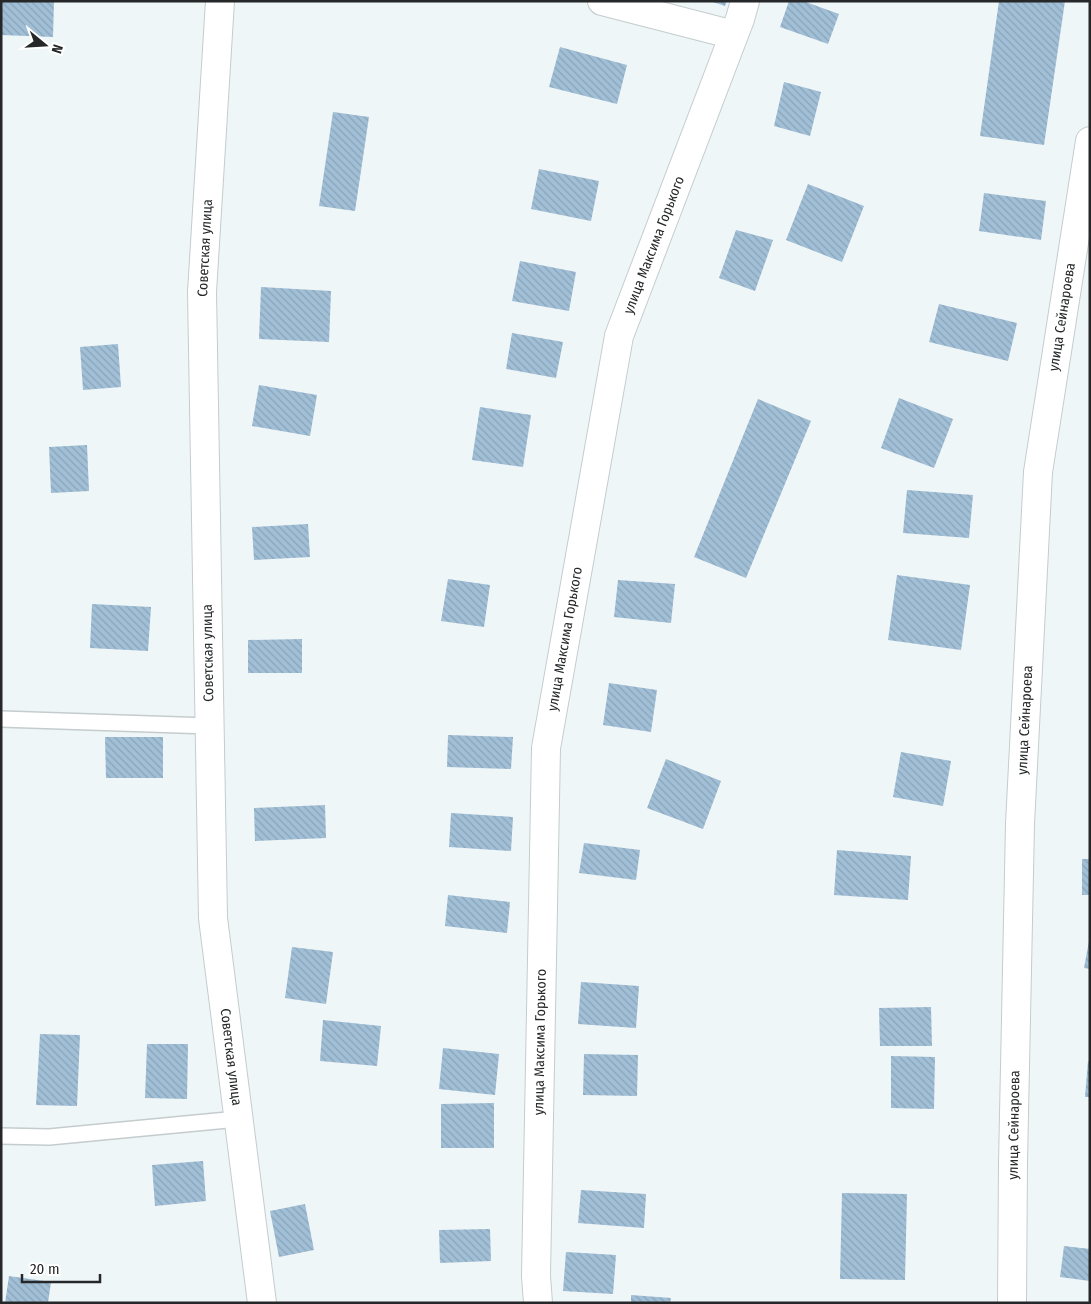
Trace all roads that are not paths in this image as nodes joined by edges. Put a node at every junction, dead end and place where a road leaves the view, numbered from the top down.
1 (220, 1) edge
2 (602, 1) edge
3 (745, 1) edge
4 (734, 36) junction
5 (1090, 141) edge
6 (1, 719) edge
7 (209, 726) junction
8 (238, 1119) junction
9 (1, 1136) edge
10 (262, 1303) edge
11 (538, 1303) edge
12 (1012, 1303) edge

1 - 7 street, Советская улица
2 - 4 street
3 - 4 street, улица Максима Горького
4 - 11 street, улица Максима Горького
5 - 12 street, улица Сейнароева
6 - 7 lane
7 - 8 street, Советская улица
8 - 9 lane
8 - 10 street, Советская улица

